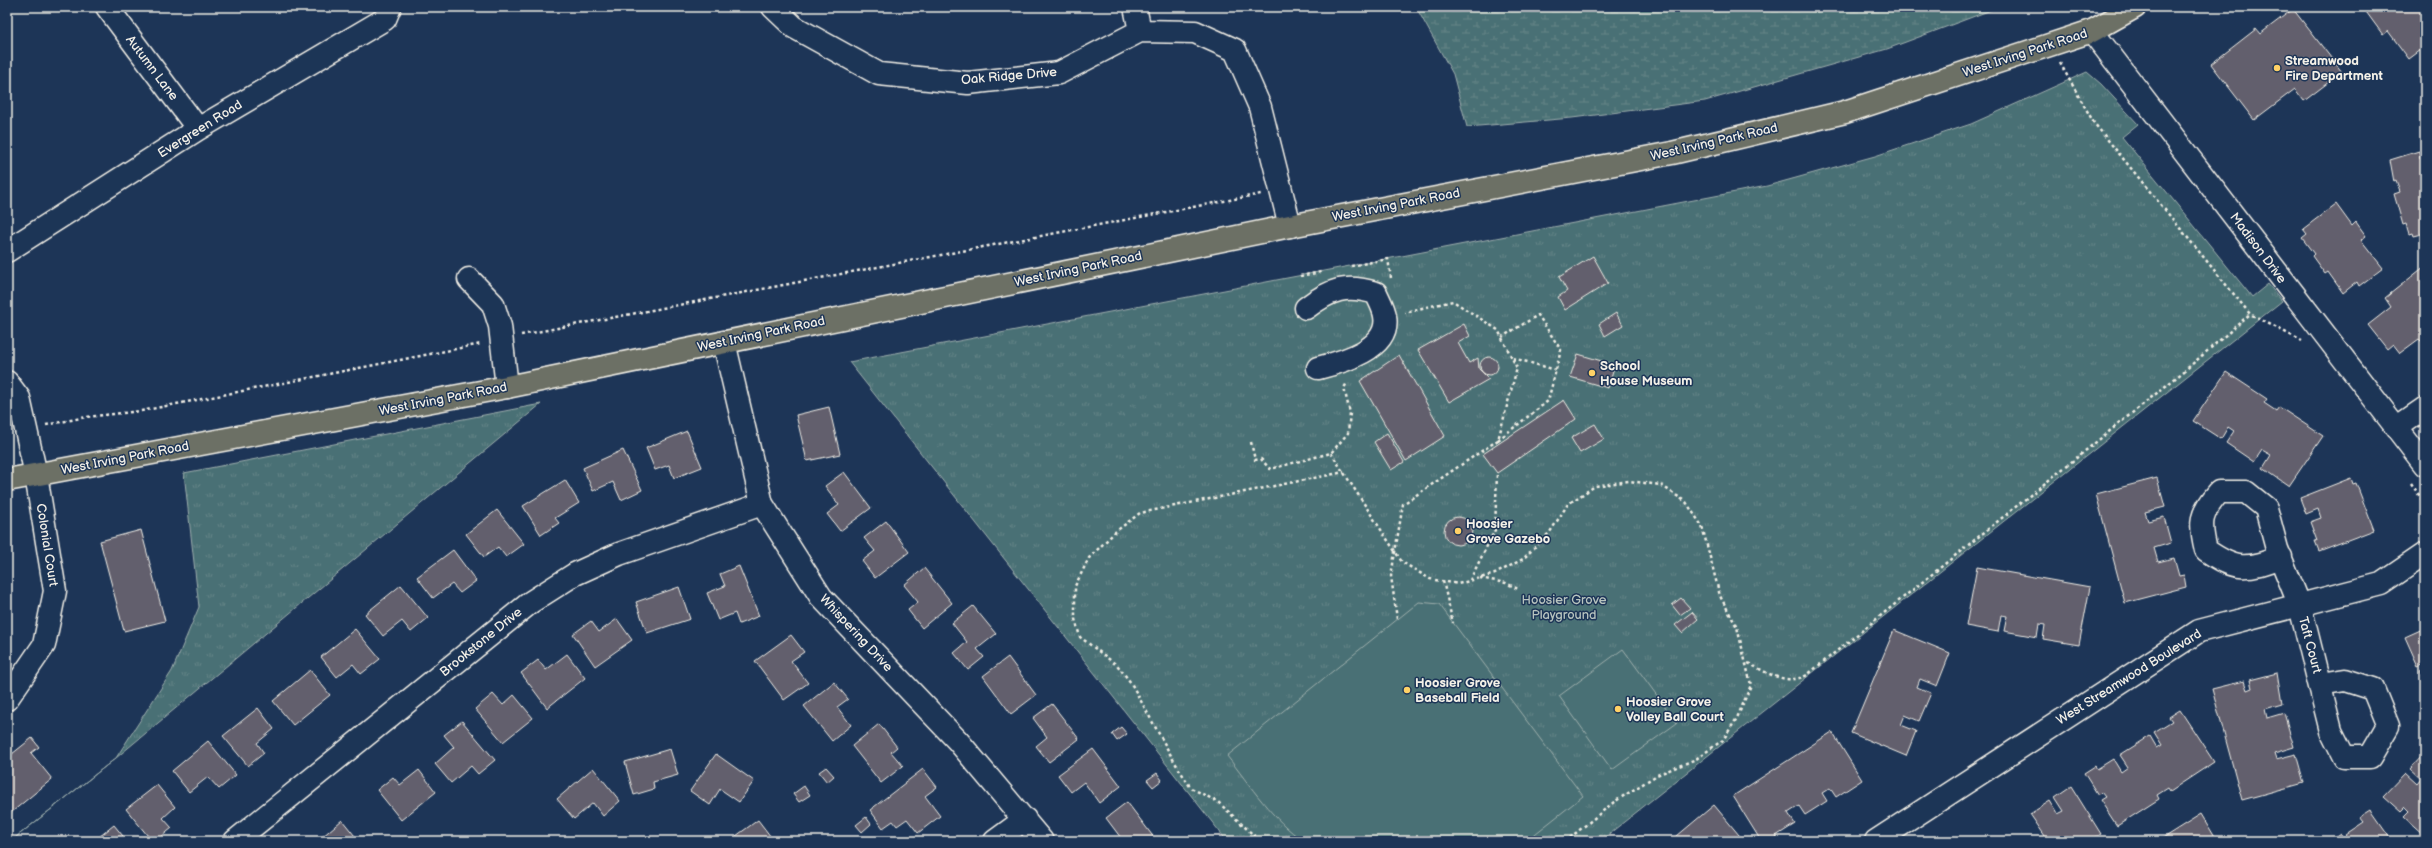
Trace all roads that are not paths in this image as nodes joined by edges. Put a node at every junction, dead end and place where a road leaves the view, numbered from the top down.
1 (107, 7) edge
2 (390, 7) edge
3 (773, 7) edge
4 (1135, 7) edge
5 (2135, 7) edge
6 (1140, 31) junction
7 (2092, 31) junction
8 (198, 129) junction
9 (1290, 226) junction
10 (7, 251) edge
11 (469, 279) dead end
12 (1306, 308) dead end
13 (724, 342) junction
14 (1318, 368) dead end
15 (7, 382) edge
16 (507, 387) junction
17 (2425, 408) edge
18 (2396, 428) junction
19 (2417, 472) edge
20 (36, 475) junction
21 (7, 480) edge
22 (762, 504) junction
23 (2425, 554) edge
24 (2281, 557) dead end
25 (2300, 606) junction
26 (2320, 684) dead end
27 (7, 699) edge
28 (1025, 819) junction
29 (235, 841) edge
30 (995, 841) edge
31 (1042, 841) edge
32 (1876, 841) edge

1 - 8 street, Autumn Lane
2 - 8 street, Evergreen Road
3 - 6 street, Oak Ridge Drive
4 - 6 street
5 - 7 main road, West Irving Park Road
6 - 9 street, Oak Ridge Drive
7 - 9 main road, West Irving Park Road
7 - 18 street, Madison Drive
8 - 10 street, Evergreen Road
9 - 13 main road, West Irving Park Road
11 - 16 street
12 - 14 street
13 - 16 main road, West Irving Park Road
13 - 22 street, Whispering Drive
15 - 20 street, Colonial Court
16 - 20 main road, West Irving Park Road
17 - 18 street
18 - 19 street, Madison Drive
20 - 21 main road, West Irving Park Road
20 - 27 street, Colonial Court
22 - 28 street, Whispering Drive
22 - 29 street, Brookstone Drive
23 - 25 street, West Streamwood Boulevard
24 - 25 street, Taft Court
25 - 26 street, Taft Court
25 - 32 street, West Streamwood Boulevard
28 - 30 street
28 - 31 street, Whispering Drive

